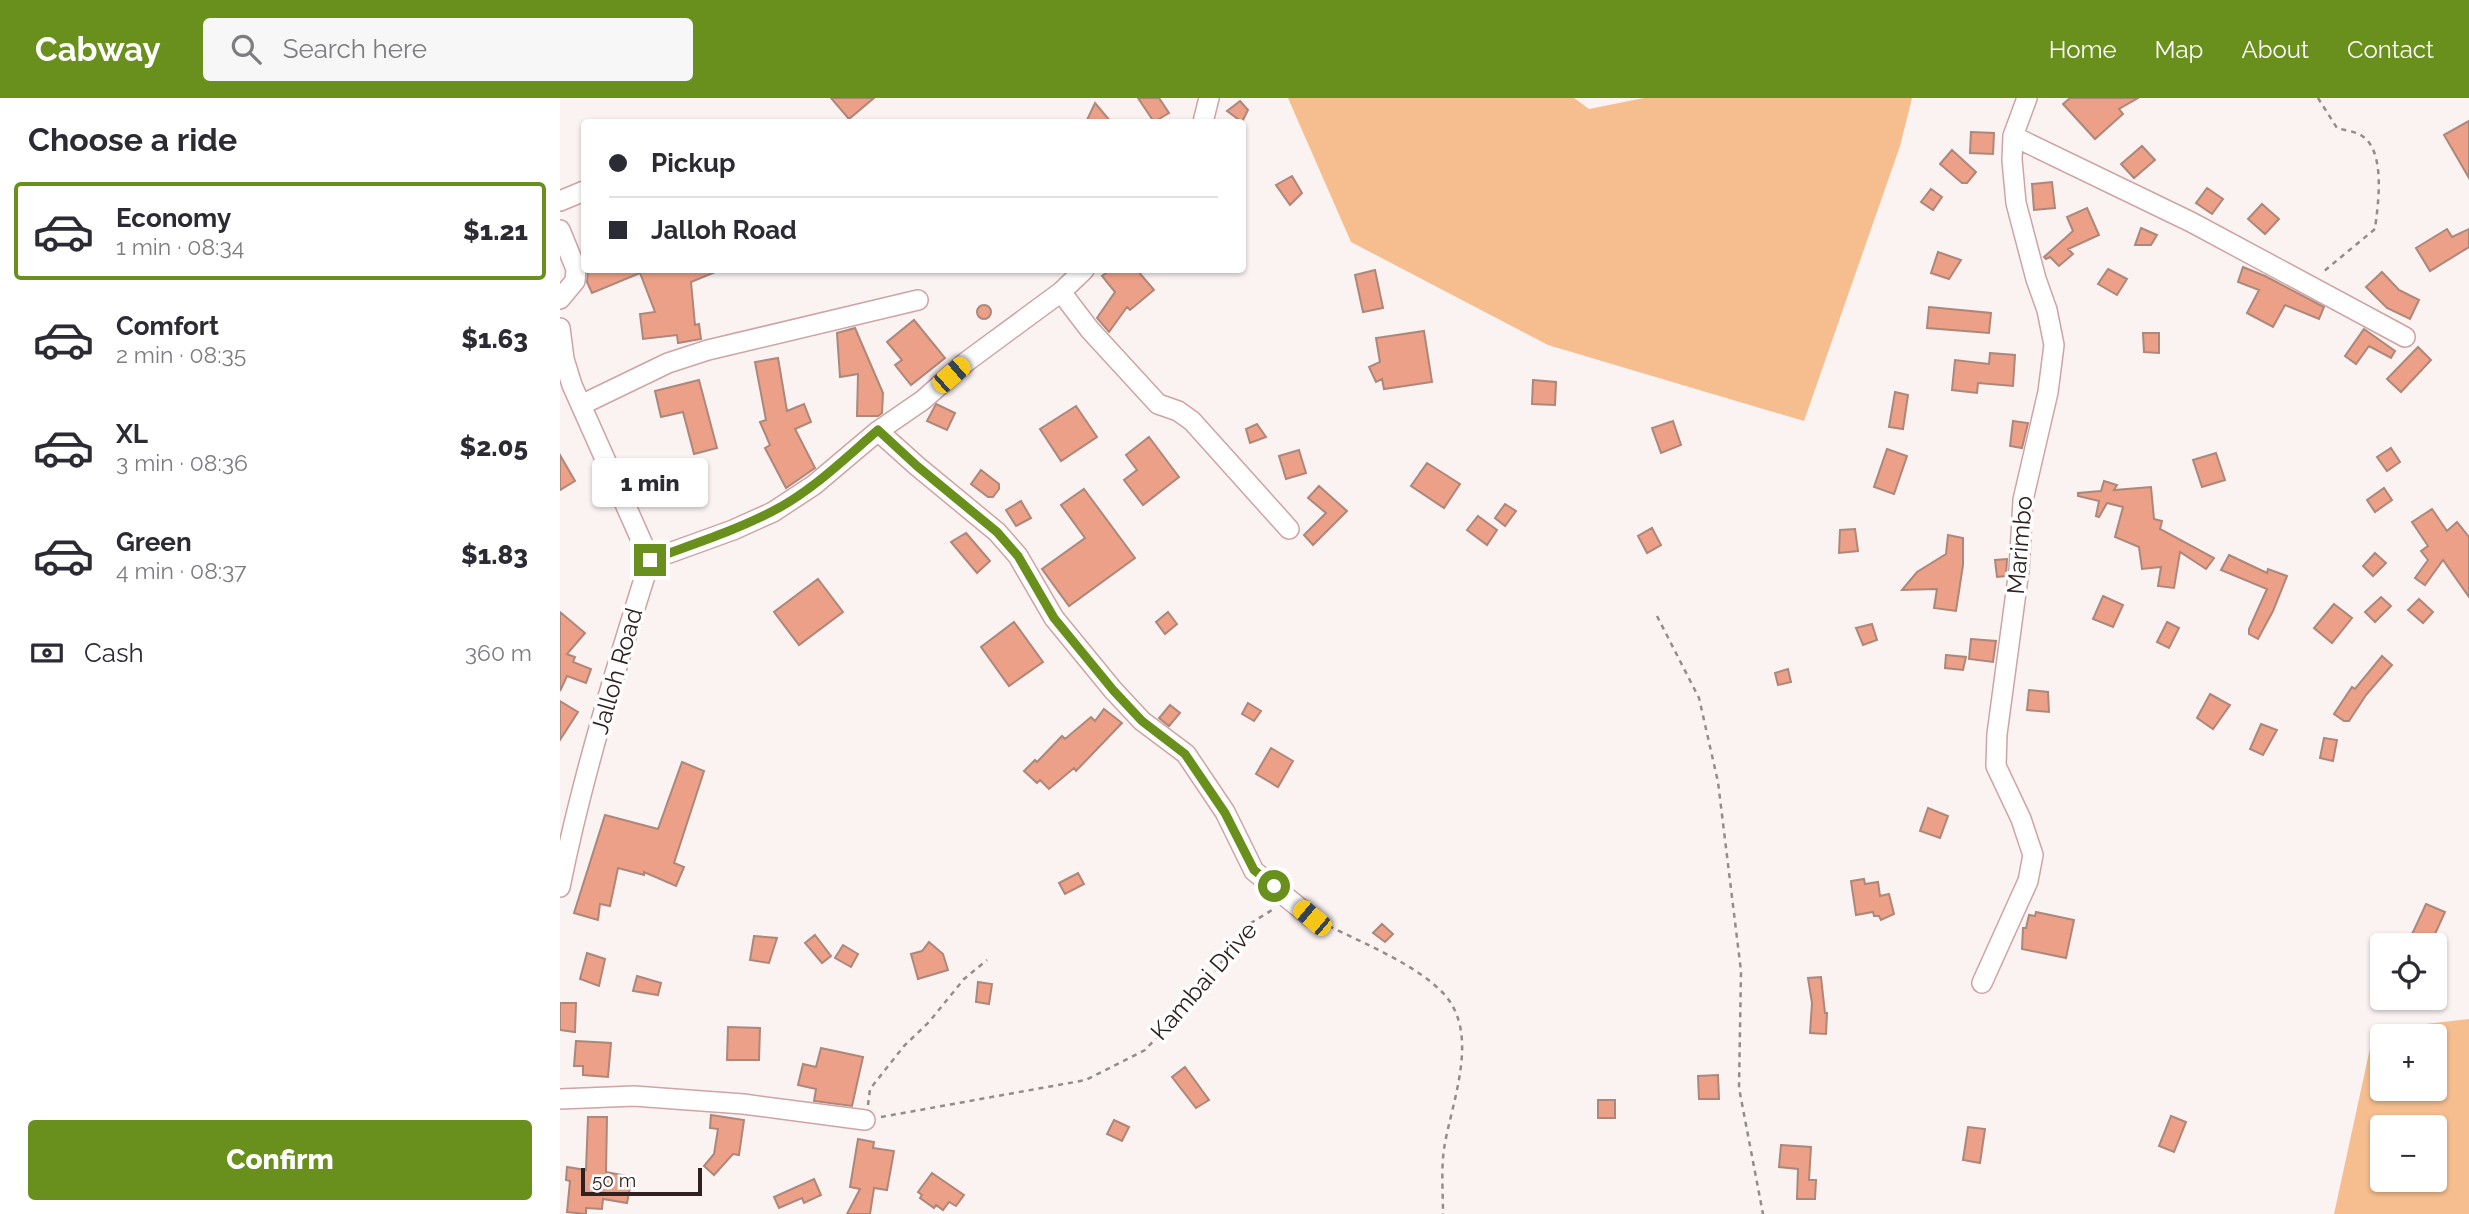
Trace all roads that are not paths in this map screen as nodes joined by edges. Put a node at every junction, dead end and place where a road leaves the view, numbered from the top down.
1 (1209, 98) edge
2 (2027, 98) edge
3 (1204, 119) edge
4 (2013, 136) junction
5 (581, 192) edge
6 (560, 201) edge
7 (560, 230) edge
8 (1081, 273) edge
9 (1061, 292) junction
10 (560, 299) edge
11 (918, 300) dead end
12 (560, 328) edge
13 (2405, 337) dead end
14 (562, 360) edge
15 (581, 405) junction
16 (878, 430) junction
17 (1289, 529) dead end
18 (650, 560) junction
19 (560, 887) edge
20 (1312, 918) road end
21 (1982, 984) dead end
22 (560, 1099) edge
23 (865, 1120) road end

1 - 3 street
2 - 4 street, Marimbo
4 - 13 street
4 - 21 street, Marimbo
5 - 6 street
7 - 10 street
8 - 9 street
9 - 16 street
9 - 17 street
11 - 15 street
12 - 14 street
14 - 15 street
15 - 18 street
16 - 18 street
16 - 20 street
18 - 19 street, Jalloh Road
22 - 23 street

